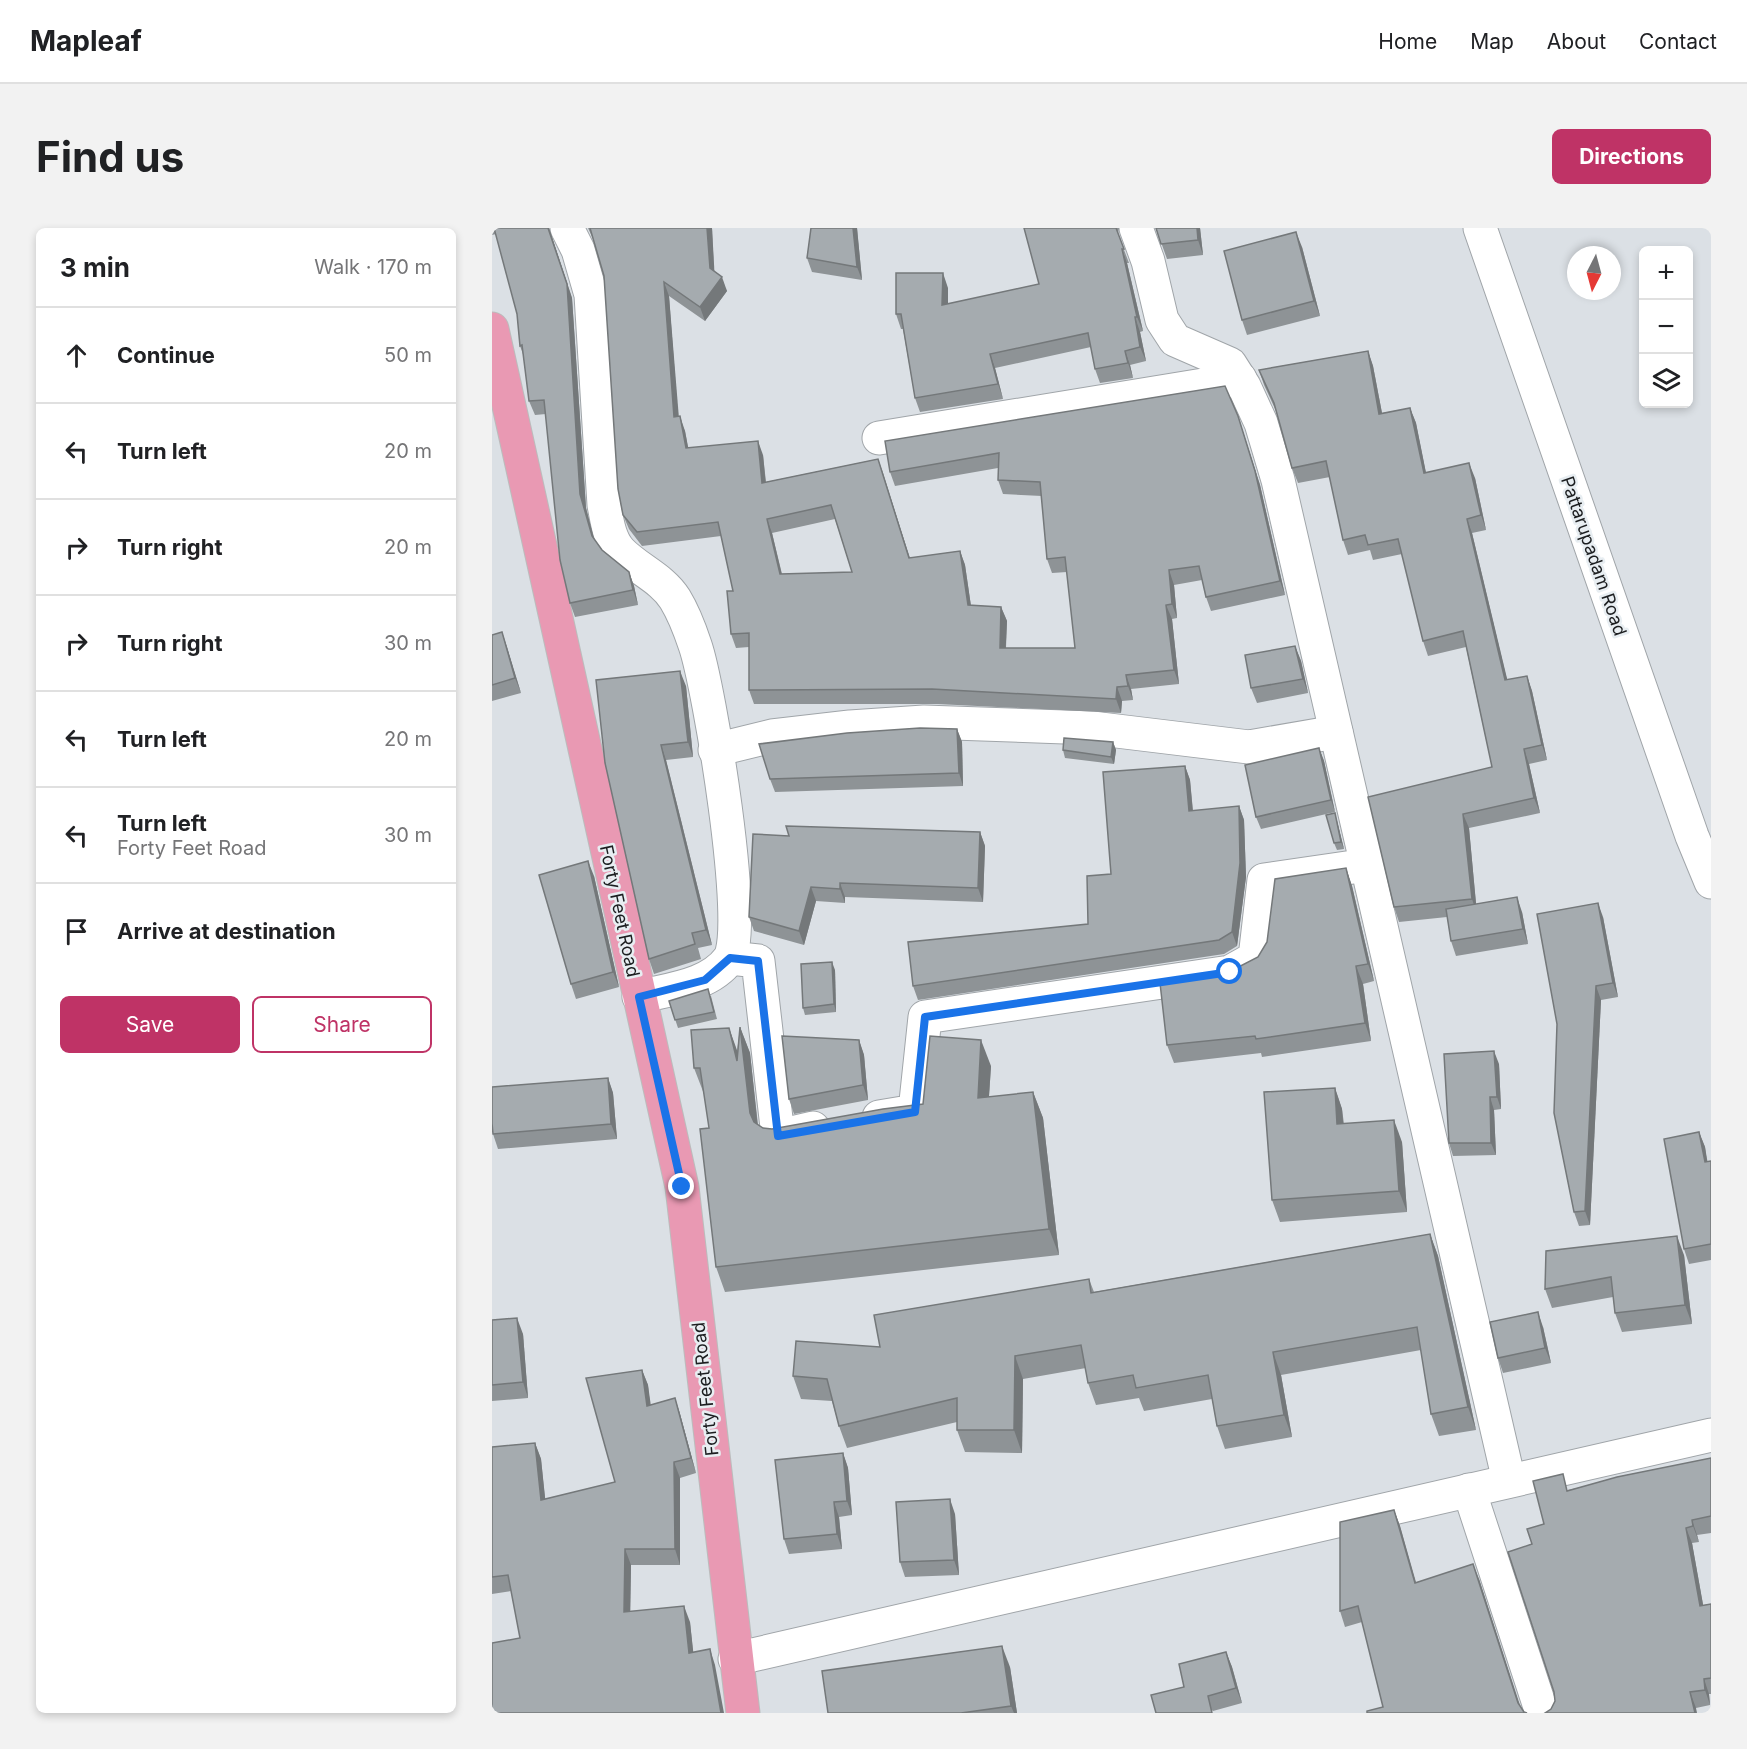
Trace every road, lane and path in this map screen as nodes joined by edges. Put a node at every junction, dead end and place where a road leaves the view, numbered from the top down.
1 (567, 228) edge
2 (1136, 228) edge
3 (1480, 228) edge
4 (492, 329) edge
5 (496, 361) edge
6 (1240, 379) junction
7 (879, 438) dead end
8 (1336, 732) junction
9 (715, 750) junction
10 (1367, 865) junction
11 (1711, 882) edge
12 (730, 958) junction
13 (639, 997) junction
14 (1711, 1435) edge
15 (1509, 1481) junction
16 (1469, 1490) junction
17 (735, 1659) junction
18 (743, 1713) edge
19 (1542, 1713) edge

1 - 9 street
2 - 6 street
3 - 11 street, Pattarupadam Road
4 - 5 main road, Forty Feet Road
5 - 13 main road, Forty Feet Road
6 - 7 street
6 - 8 street
8 - 9 street
8 - 10 street
9 - 12 street
10 - 12 street
10 - 15 street
12 - 13 street
13 - 17 main road, Forty Feet Road
14 - 15 street
15 - 16 street
16 - 17 street
16 - 19 street
17 - 18 main road, Forty Feet Road

